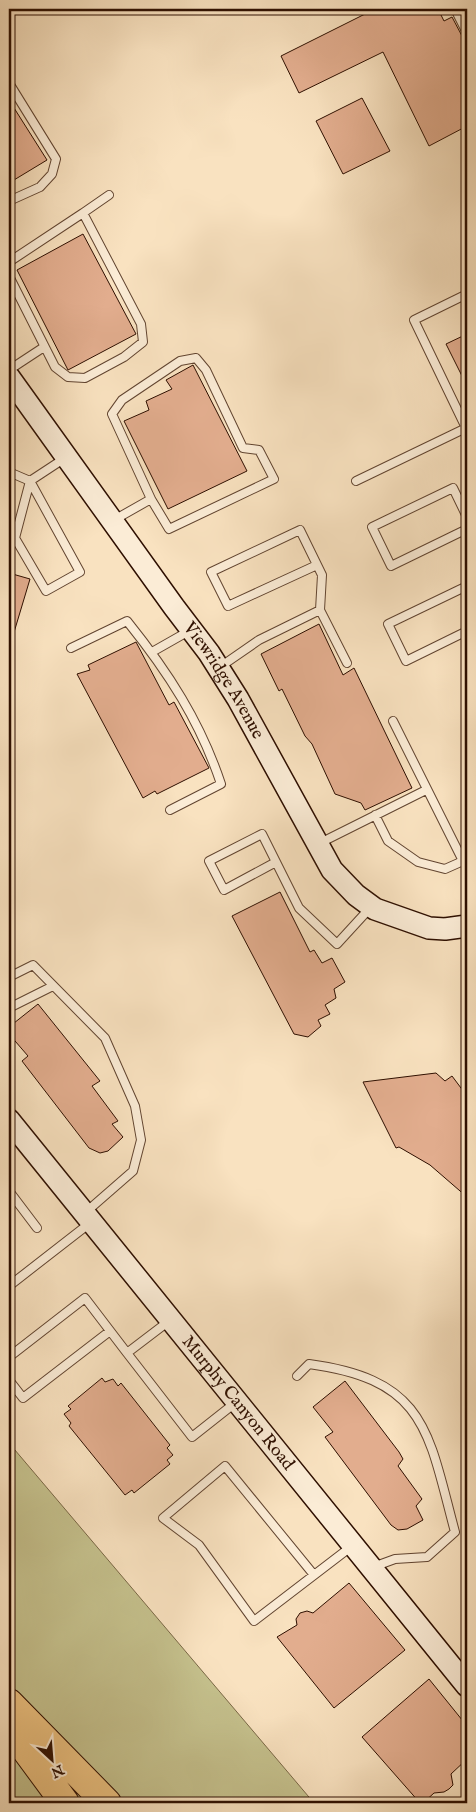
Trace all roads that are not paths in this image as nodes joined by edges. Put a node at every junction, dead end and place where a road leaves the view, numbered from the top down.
1 (455, 9) edge
2 (467, 33) edge
3 (9, 83) edge
4 (109, 195) dead end
5 (9, 201) edge
6 (83, 213) junction
7 (9, 262) edge
8 (9, 276) edge
9 (467, 294) edge
10 (44, 347) junction
11 (9, 370) edge
12 (9, 377) edge
13 (467, 429) edge
14 (66, 457) junction
15 (9, 472) edge
16 (30, 481) junction
17 (356, 481) dead end
18 (151, 499) junction
19 (467, 517) edge
20 (112, 521) junction
21 (467, 529) edge
22 (317, 565) junction
23 (467, 586) edge
24 (320, 610) junction
25 (191, 630) junction
26 (467, 631) edge
27 (71, 648) dead end
28 (152, 652) junction
29 (347, 663) dead end
30 (218, 668) junction
31 (393, 721) dead end
32 (426, 790) junction
33 (170, 810) dead end
34 (376, 815) junction
35 (318, 843) junction
36 (276, 862) junction
37 (371, 907) junction
38 (467, 926) edge
39 (9, 977) edge
40 (54, 986) junction
41 (9, 1008) edge
42 (9, 1120) edge
43 (9, 1190) edge
44 (88, 1217) junction
45 (37, 1228) dead end
46 (9, 1286) edge
47 (171, 1320) junction
48 (110, 1331) junction
49 (127, 1353) junction
50 (9, 1357) edge
51 (297, 1376) dead end
52 (9, 1380) edge
53 (237, 1402) junction
54 (353, 1545) junction
55 (371, 1567) junction
56 (314, 1575) junction
57 (467, 1686) edge
58 (9, 1703) edge
59 (9, 1727) edge
60 (65, 1803) edge
61 (107, 1803) edge

1 - 2 lane
3 - 5 lane
4 - 6 lane
6 - 7 lane
6 - 10 lane
8 - 10 lane
9 - 13 lane
10 - 11 lane
12 - 14 street, Viewridge Avenue
13 - 17 lane
14 - 16 lane
14 - 20 street, Viewridge Avenue
15 - 16 lane
16 - 16 lane
18 - 18 lane
18 - 20 lane
19 - 21 lane
20 - 25 street, Viewridge Avenue
22 - 22 lane
22 - 24 lane
23 - 26 lane
24 - 29 lane
24 - 30 lane
25 - 28 lane
25 - 30 street, Viewridge Avenue
27 - 28 lane
28 - 33 lane
30 - 35 street, Viewridge Avenue
31 - 32 lane
32 - 34 lane
32 - 34 lane
34 - 35 lane
35 - 37 street, Viewridge Avenue
36 - 36 lane
36 - 37 lane
37 - 38 street, Viewridge Avenue
39 - 40 lane
40 - 41 lane
40 - 44 lane
42 - 44 street, Murphy Canyon Road
43 - 45 lane
44 - 46 lane
44 - 47 street, Murphy Canyon Road
47 - 49 lane
47 - 53 street, Murphy Canyon Road
48 - 49 lane
48 - 50 lane
48 - 52 lane
49 - 53 lane
51 - 55 lane
53 - 54 street, Murphy Canyon Road
54 - 55 street, Murphy Canyon Road
54 - 56 lane
55 - 57 street, Murphy Canyon Road
56 - 56 lane
58 - 61 highway
59 - 60 highway

